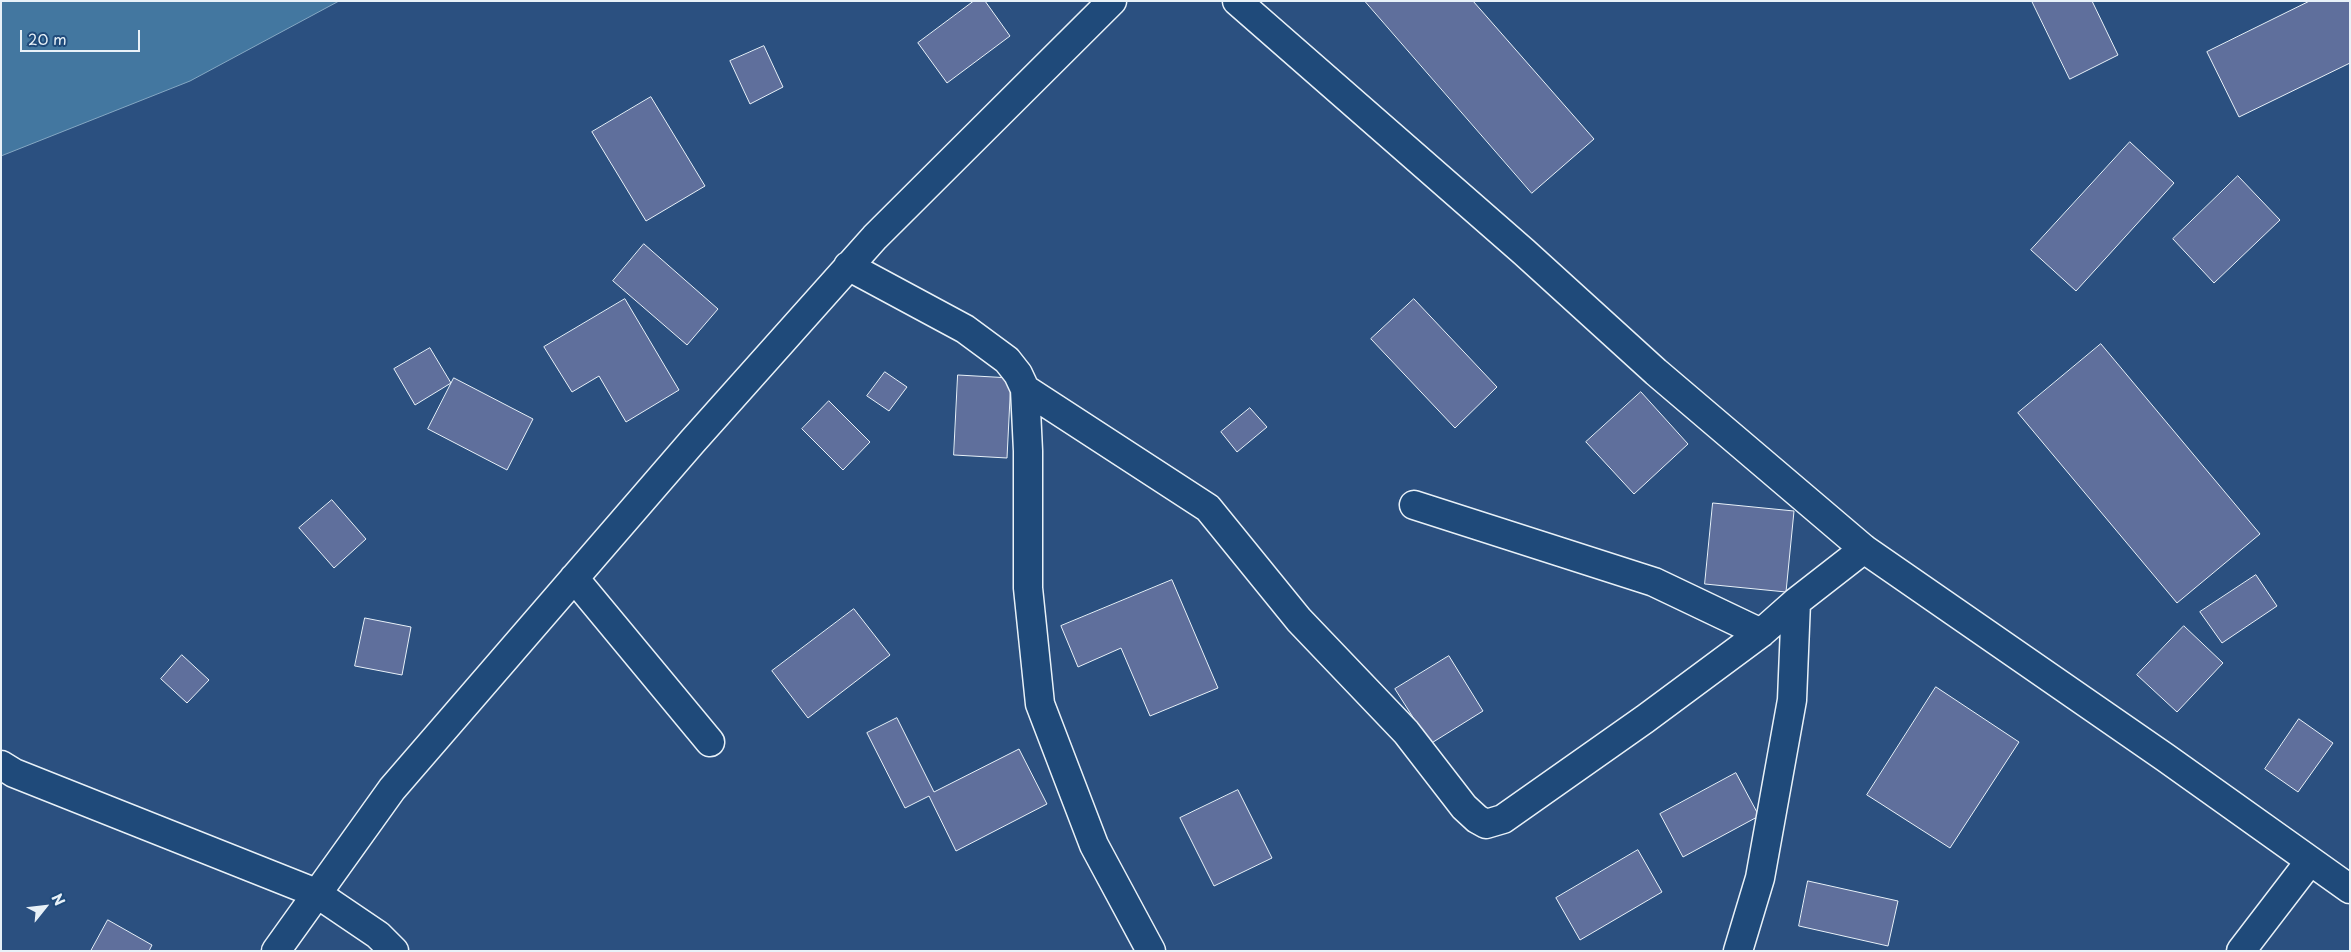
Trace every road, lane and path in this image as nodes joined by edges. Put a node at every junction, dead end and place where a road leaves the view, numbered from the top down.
1 (1112, 1) edge
2 (1237, 1) edge
3 (848, 266) junction
4 (1025, 389) junction
5 (1414, 505) dead end
6 (1864, 549) junction
7 (574, 578) junction
8 (1796, 602) junction
9 (1761, 633) junction
10 (710, 742) dead end
11 (1, 766) edge
12 (2310, 861) junction
13 (2350, 889) edge
14 (316, 893) junction
15 (276, 951) edge
16 (394, 951) edge
17 (1151, 951) edge
18 (1738, 951) edge
19 (2241, 951) edge

1 - 3 street
2 - 6 street
3 - 4 street
3 - 7 street
4 - 9 street
4 - 17 street
5 - 9 street
6 - 8 street
6 - 12 street
7 - 10 street
7 - 14 street
8 - 9 street
8 - 18 street
11 - 14 street
12 - 13 street
12 - 19 street
14 - 15 street
14 - 16 street

